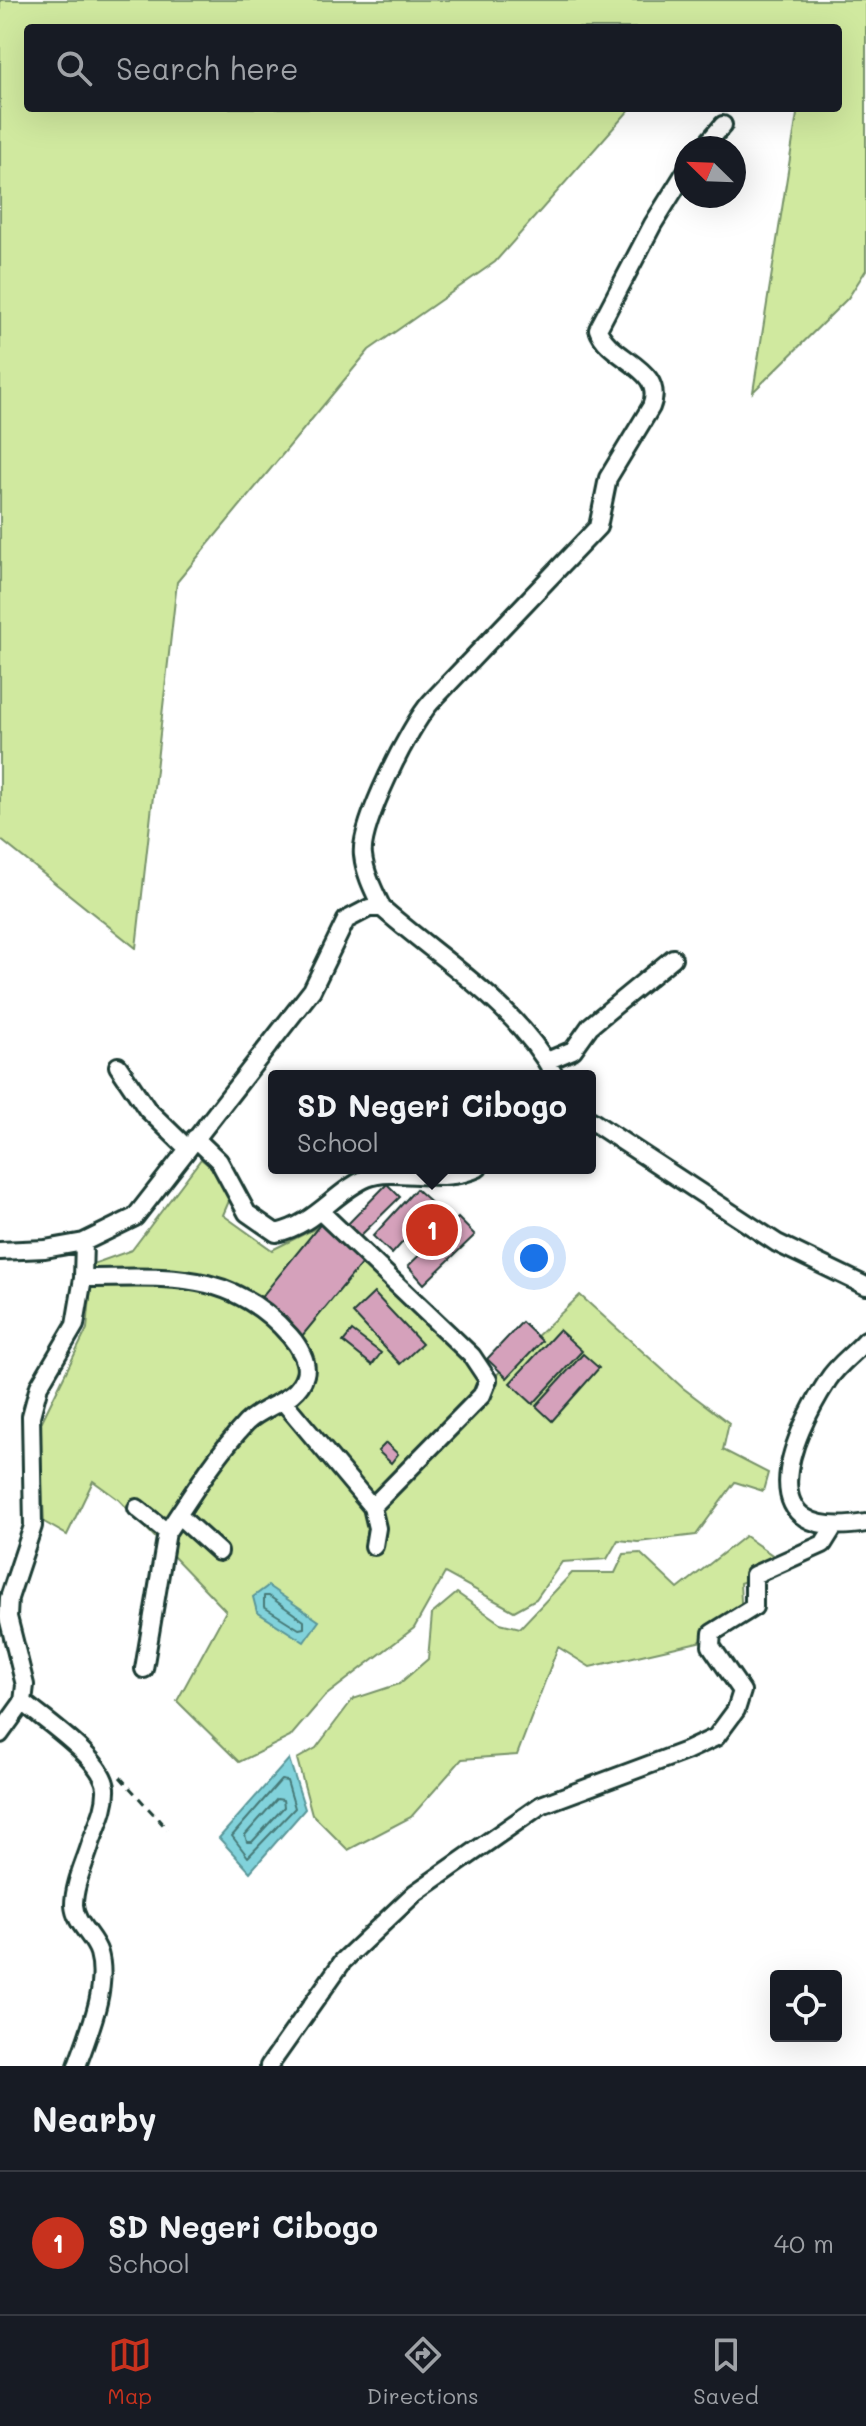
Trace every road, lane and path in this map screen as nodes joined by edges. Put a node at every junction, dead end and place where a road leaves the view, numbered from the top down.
1 (723, 125) dead end
2 (713, 136) edge
3 (674, 190) edge
4 (382, 908) junction
5 (673, 958) dead end
6 (118, 1066) dead end
7 (551, 1069) edge
8 (596, 1124) edge
9 (191, 1143) junction
10 (451, 1174) edge
11 (321, 1212) junction
12 (84, 1242) junction
13 (0, 1251) edge
14 (83, 1278) junction
15 (866, 1286) edge
16 (866, 1340) edge
17 (283, 1401) junction
18 (372, 1507) junction
19 (137, 1508) dead end
20 (178, 1515) junction
21 (866, 1523) edge
22 (833, 1528) junction
23 (167, 1532) junction
24 (374, 1546) dead end
25 (219, 1552) dead end
26 (144, 1669) dead end
27 (23, 1702) junction
28 (0, 1734) edge
29 (96, 1764) junction
30 (167, 1829) dead end
31 (77, 2066) edge
32 (269, 2066) edge

1 - 2 street
3 - 4 street
4 - 7 street
4 - 9 street
5 - 7 street
6 - 9 street
8 - 15 street
9 - 11 street
9 - 12 street
10 - 11 street
11 - 18 street
12 - 13 street
12 - 14 street
14 - 17 street
14 - 27 street
16 - 22 street
17 - 18 street
17 - 20 street
18 - 24 street
19 - 23 street
20 - 23 street
20 - 25 street
21 - 22 street
22 - 32 street
23 - 26 street
27 - 28 street
27 - 29 street
29 - 30 path
29 - 31 street

